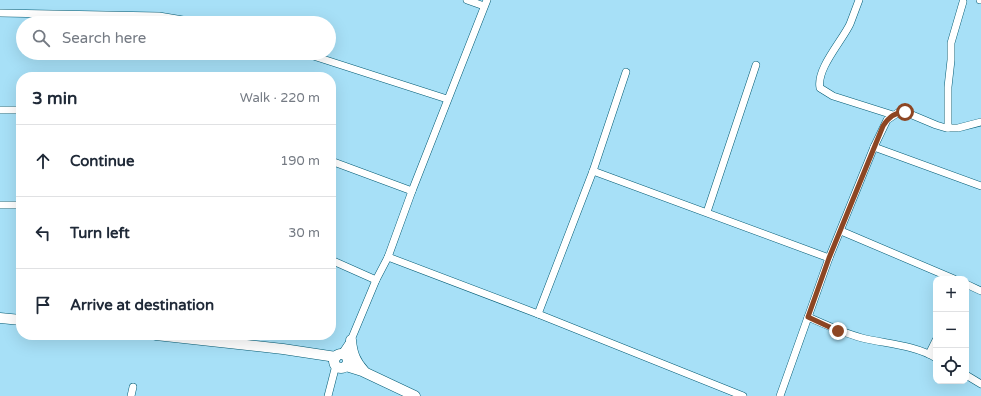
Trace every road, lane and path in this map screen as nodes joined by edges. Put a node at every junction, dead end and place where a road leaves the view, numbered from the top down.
1 (467, 0) edge
2 (859, 0) edge
3 (961, 1) edge
4 (485, 3) edge
5 (0, 13) edge
6 (159, 16) edge
7 (326, 60) edge
8 (756, 65) dead end
9 (626, 72) dead end
10 (448, 99) junction
11 (0, 110) edge
12 (16, 110) edge
13 (893, 115) junction
14 (981, 122) edge
15 (948, 128) junction
16 (874, 147) junction
17 (336, 163) edge
18 (593, 171) junction
19 (981, 186) edge
20 (412, 190) junction
21 (0, 205) edge
22 (16, 205) edge
23 (707, 212) junction
24 (841, 231) junction
25 (388, 257) junction
26 (829, 258) junction
27 (336, 262) edge
28 (947, 276) edge
29 (376, 280) junction
30 (969, 285) edge
31 (981, 291) edge
32 (538, 314) junction
33 (808, 317) junction
34 (0, 318) edge
35 (16, 320) edge
36 (201, 340) edge
37 (350, 341) junction
38 (933, 346) edge
39 (929, 354) junction
40 (933, 356) edge
41 (341, 361) junction
42 (364, 372) junction
43 (969, 377) edge
44 (981, 384) edge
45 (133, 387) dead end
46 (131, 396) edge
47 (328, 396) edge
48 (415, 396) edge
49 (743, 396) edge
50 (780, 396) edge

1 - 4 street
2 - 13 street
3 - 15 street
4 - 10 street
5 - 6 street
7 - 10 street
8 - 23 street
9 - 18 street
10 - 20 street
11 - 12 street
13 - 15 street
13 - 16 street
14 - 15 street
16 - 19 street
16 - 24 street
17 - 20 street
18 - 23 street
18 - 32 street
20 - 25 street
21 - 22 street
23 - 26 street
24 - 26 street
24 - 28 street
25 - 29 street
25 - 32 street
26 - 33 street
27 - 29 street
29 - 37 street
30 - 31 street
32 - 49 street
33 - 39 street
33 - 50 street
34 - 35 street
36 - 41 street
37 - 41 street
37 - 42 street
38 - 39 street
39 - 40 street
41 - 42 street
41 - 47 street
42 - 48 street
43 - 44 street
45 - 46 street

